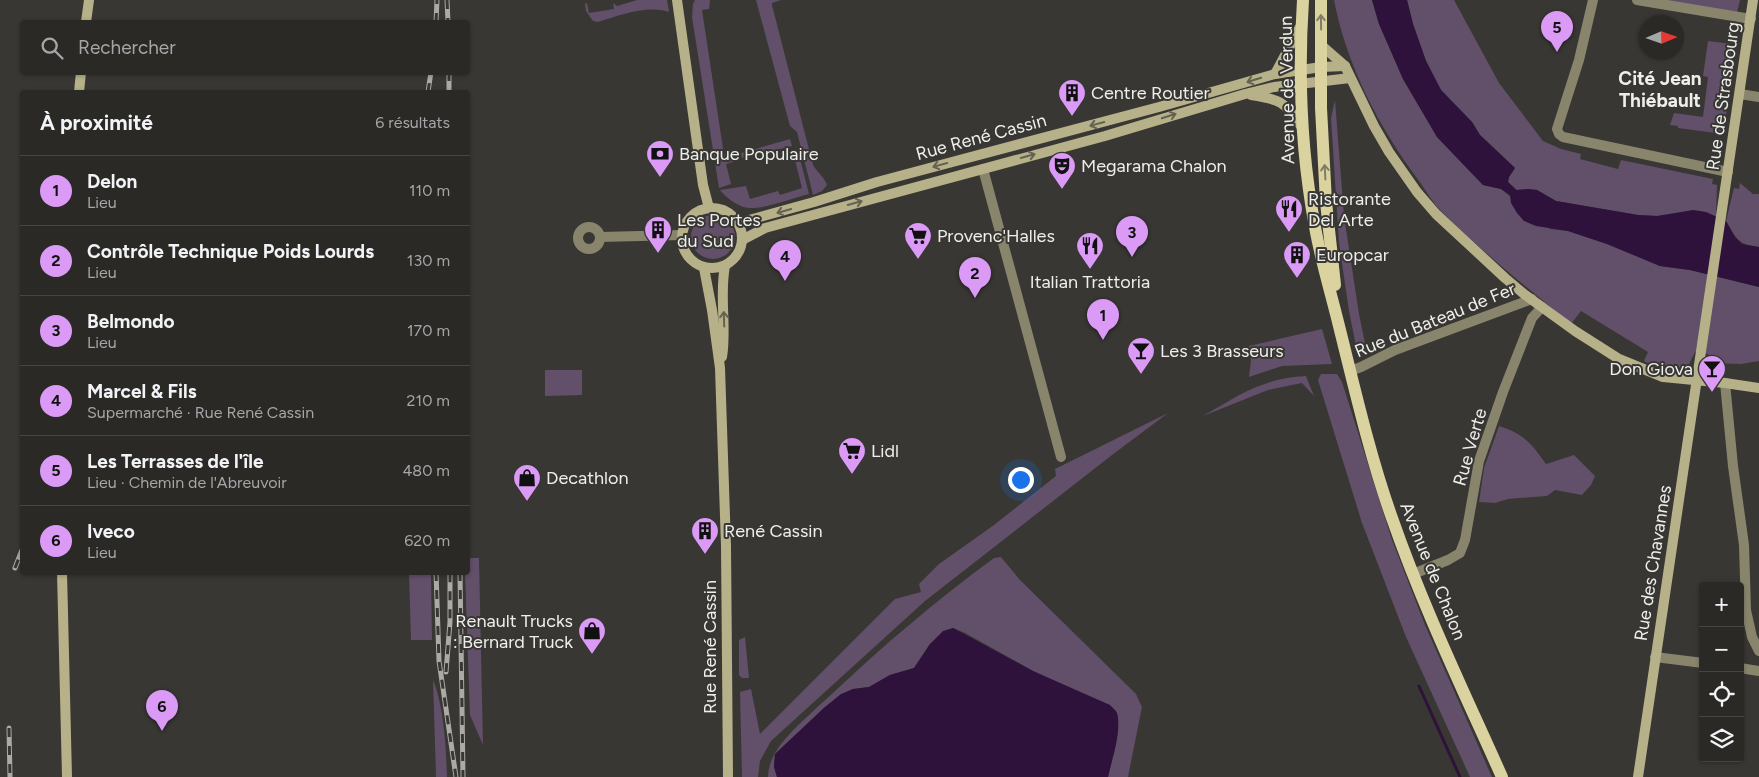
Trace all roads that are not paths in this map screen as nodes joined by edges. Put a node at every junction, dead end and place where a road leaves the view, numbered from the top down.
1 (89, 0) edge
2 (677, 0) edge
3 (1303, 0) edge
4 (1321, 0) edge
5 (1593, 0) edge
6 (1637, 0) edge
7 (1753, 0) edge
8 (86, 20) edge
9 (1751, 20) junction
10 (1302, 24) junction
11 (1321, 45) junction
12 (1345, 66) junction
13 (1321, 67) junction
14 (1301, 69) junction
15 (1275, 74) junction
16 (81, 75) edge
17 (1350, 78) junction
18 (1321, 81) junction
19 (1301, 84) junction
20 (79, 90) edge
21 (1245, 94) junction
22 (1740, 94) junction
23 (1759, 97) edge
24 (1159, 108) junction
25 (1301, 126) junction
26 (1105, 136) junction
27 (1021, 144) junction
28 (983, 169) junction
29 (1728, 172) junction
30 (709, 208) junction
31 (738, 223) junction
32 (681, 235) junction
33 (600, 237) dead end
34 (742, 240) junction
35 (725, 266) junction
36 (704, 268) junction
37 (1528, 296) junction
38 (1542, 307) junction
39 (1339, 325) junction
40 (1702, 353) joint
41 (720, 368) junction
42 (1350, 371) junction
43 (1697, 382) junction
44 (1725, 383) junction
45 (1759, 388) edge
46 (1060, 457) dead end
47 (1413, 574) junction
48 (62, 575) edge
49 (1759, 651) edge
50 (1655, 657) junction
51 (1699, 662) edge
52 (1744, 669) edge
53 (1759, 671) edge
54 (67, 777) edge
55 (728, 777) edge
56 (1502, 777) edge
57 (1638, 777) edge

1 - 8 main road
2 - 30 main road
3 - 10 main road, Avenue de Verdun
11 -> 4 main road, Avenue de Verdun
5 - 29 street
6 - 9 street
7 - 9 main road, Rue de Strasbourg
9 - 22 main road, Rue de Strasbourg
10 - 14 main road, Avenue de Verdun
10 - 15 main road
11 - 12 main road
11 - 13 main road, Avenue de Verdun
12 - 13 main road, Rue René Cassin
12 - 17 main road
13 - 14 main road, Rue René Cassin
13 - 18 main road, Avenue de Verdun
14 - 15 main road, Rue René Cassin
14 - 19 main road, Avenue de Verdun
15 -> 24 main road, Rue René Cassin
16 - 20 main road
17 - 18 main road, Rue René Cassin
17 - 37 main road
18 - 19 main road, Rue René Cassin
39 -> 18 main road, Avenue de Verdun
19 - 21 main road, Rue René Cassin
19 - 25 main road, Avenue de Verdun
21 - 25 main road
26 -> 21 main road, Rue René Cassin
22 - 23 street
22 - 29 main road, Rue de Strasbourg
24 - 26 main road
24 -> 27 main road, Rue René Cassin
25 - 39 main road, Avenue de Verdun
28 -> 26 main road, Rue René Cassin
27 - 28 main road
27 -> 31 main road, Rue René Cassin
34 -> 28 main road, Rue René Cassin
28 - 46 street
29 - 40 main road, Rue de Strasbourg
30 - 31 main road
30 - 32 main road
31 - 34 main road
32 - 33 street
32 - 36 main road
34 - 35 main road
35 - 36 main road
41 -> 35 main road, Rue René Cassin
36 - 41 main road, Rue René Cassin
37 - 38 main road
37 - 42 street, Rue du Bateau de Fer
38 - 43 main road
38 - 47 street, Rue Verte
39 - 42 main road, Avenue de Verdun
40 - 43 main road, Rue des Chavannes
41 - 55 main road, Rue René Cassin
42 - 47 main road, Avenue de Chalon
43 - 44 main road
43 - 50 main road, Rue des Chavannes
44 - 45 main road
44 - 49 street
47 - 56 main road, Avenue de Chalon
48 - 54 main road
50 - 51 street
50 - 57 main road, Rue des Chavannes
52 - 53 street

